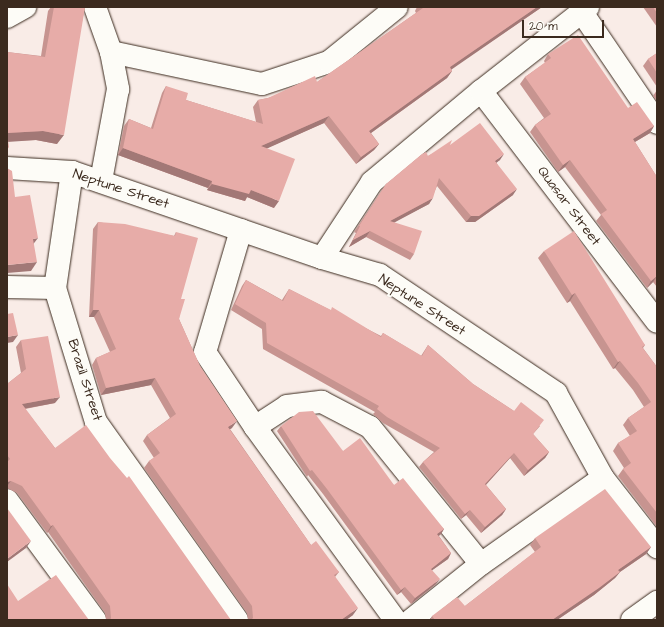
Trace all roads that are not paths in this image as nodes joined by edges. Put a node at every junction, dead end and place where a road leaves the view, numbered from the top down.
1 (25, 7) edge
2 (95, 7) edge
3 (396, 7) edge
4 (584, 9) edge
5 (7, 17) edge
6 (111, 52) junction
7 (481, 91) junction
8 (657, 123) edge
9 (7, 168) edge
10 (72, 172) junction
11 (101, 181) junction
12 (241, 230) junction
13 (322, 258) junction
14 (7, 286) edge
15 (55, 288) junction
16 (657, 322) edge
17 (255, 427) junction
18 (603, 478) junction
19 (7, 500) edge
20 (657, 547) edge
21 (481, 564) junction
22 (657, 602) edge
23 (95, 620) edge
24 (237, 620) edge
25 (395, 620) edge
26 (411, 620) edge
27 (632, 620) edge

1 - 5 street
2 - 6 street
3 - 6 street
4 - 7 street
4 - 8 street
6 - 11 street
7 - 13 street
7 - 16 street, Quasar Street
9 - 10 street, Neptune Street
10 - 11 street, Neptune Street
10 - 15 street, Brazil Street
11 - 12 street, Neptune Street
12 - 13 street, Neptune Street
12 - 17 street
13 - 18 street, Neptune Street
14 - 15 street
15 - 24 street, Brazil Street
17 - 21 street
17 - 25 street
18 - 20 street, Neptune Street
18 - 21 street
19 - 23 street
21 - 26 street
22 - 27 street

